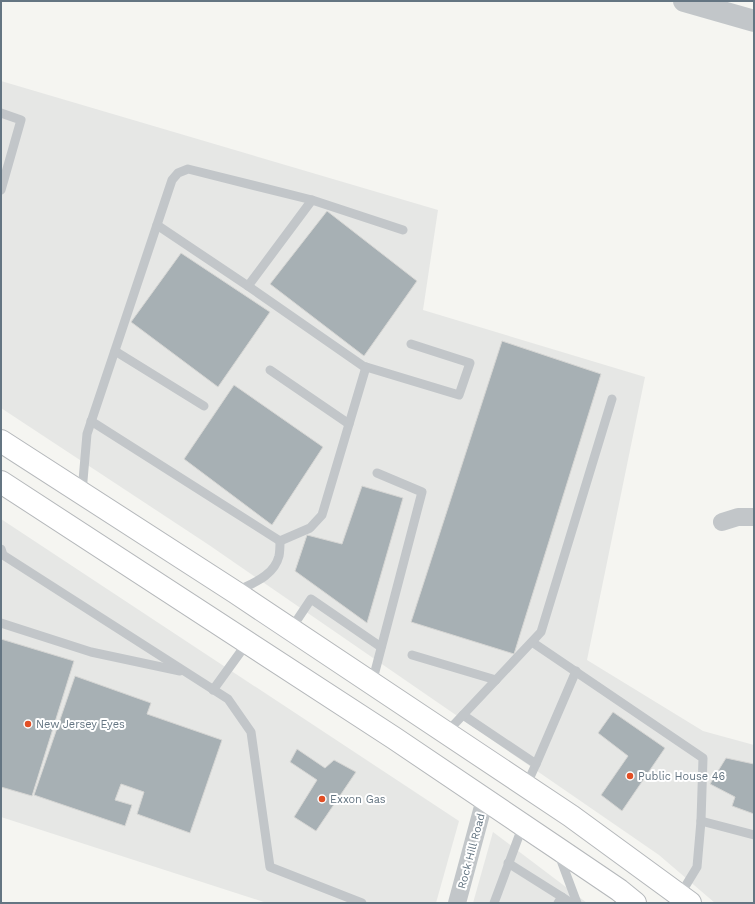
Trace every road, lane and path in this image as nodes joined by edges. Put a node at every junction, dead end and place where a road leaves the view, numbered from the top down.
1 (684, 1) edge
2 (754, 21) edge
3 (1, 113) edge
4 (1, 190) edge
5 (312, 200) junction
6 (157, 225) junction
7 (403, 230) dead end
8 (248, 286) junction
9 (412, 344) dead end
10 (114, 351) junction
11 (366, 367) junction
12 (270, 370) dead end
13 (612, 399) dead end
14 (204, 406) dead end
15 (91, 421) junction
16 (349, 424) junction
17 (1, 441) edge
18 (377, 473) dead end
19 (2, 486) edge
20 (82, 494) junction
21 (754, 517) edge
22 (722, 522) dead end
23 (280, 540) junction
24 (1, 549) edge
25 (235, 592) junction
26 (1, 623) edge
27 (291, 629) junction
28 (532, 642) junction
29 (247, 643) junction
30 (381, 647) junction
31 (412, 654) dead end
32 (576, 671) junction
33 (185, 672) junction
34 (496, 680) junction
35 (372, 683) junction
36 (213, 690) junction
37 (463, 715) junction
38 (446, 733) junction
39 (536, 764) junction
40 (526, 786) junction
41 (485, 799) junction
42 (701, 821) junction
43 (523, 825) junction
44 (754, 836) edge
45 (557, 848) junction
46 (508, 863) junction
47 (685, 899) edge
48 (560, 900) edge
49 (362, 903) edge
50 (457, 903) edge
51 (494, 903) edge
52 (571, 903) edge
53 (577, 903) edge
54 (635, 903) edge

1 - 2 street
3 - 4 lane
5 - 6 lane
5 - 7 lane
5 - 8 lane
6 - 8 lane
6 - 10 lane
8 - 11 lane
9 - 11 lane
10 - 14 lane
10 - 15 lane
11 - 16 lane
12 - 16 lane
13 - 28 lane
15 - 20 lane
15 - 23 lane
16 - 23 lane
17 - 20 highway
18 - 30 lane
19 - 29 highway
20 - 25 highway
21 - 22 street
23 - 25 lane
24 - 33 lane
25 - 27 highway
26 - 33 lane
27 - 30 lane
27 - 35 highway
28 - 32 lane
28 - 34 lane
29 - 36 lane
29 - 41 highway
30 - 35 lane
31 - 34 lane
32 - 39 lane
32 - 42 lane
33 - 36 lane
34 - 37 lane
35 - 38 highway
36 - 49 lane
37 - 38 lane
37 - 39 lane
38 - 40 highway
39 - 40 lane
40 - 47 highway
41 - 43 highway
41 - 50 street, Rock Hill Road
42 - 44 lane
42 - 47 lane
43 - 45 highway
43 - 46 lane
45 - 53 lane
45 - 54 highway
46 - 48 lane
46 - 51 lane
48 - 52 lane

